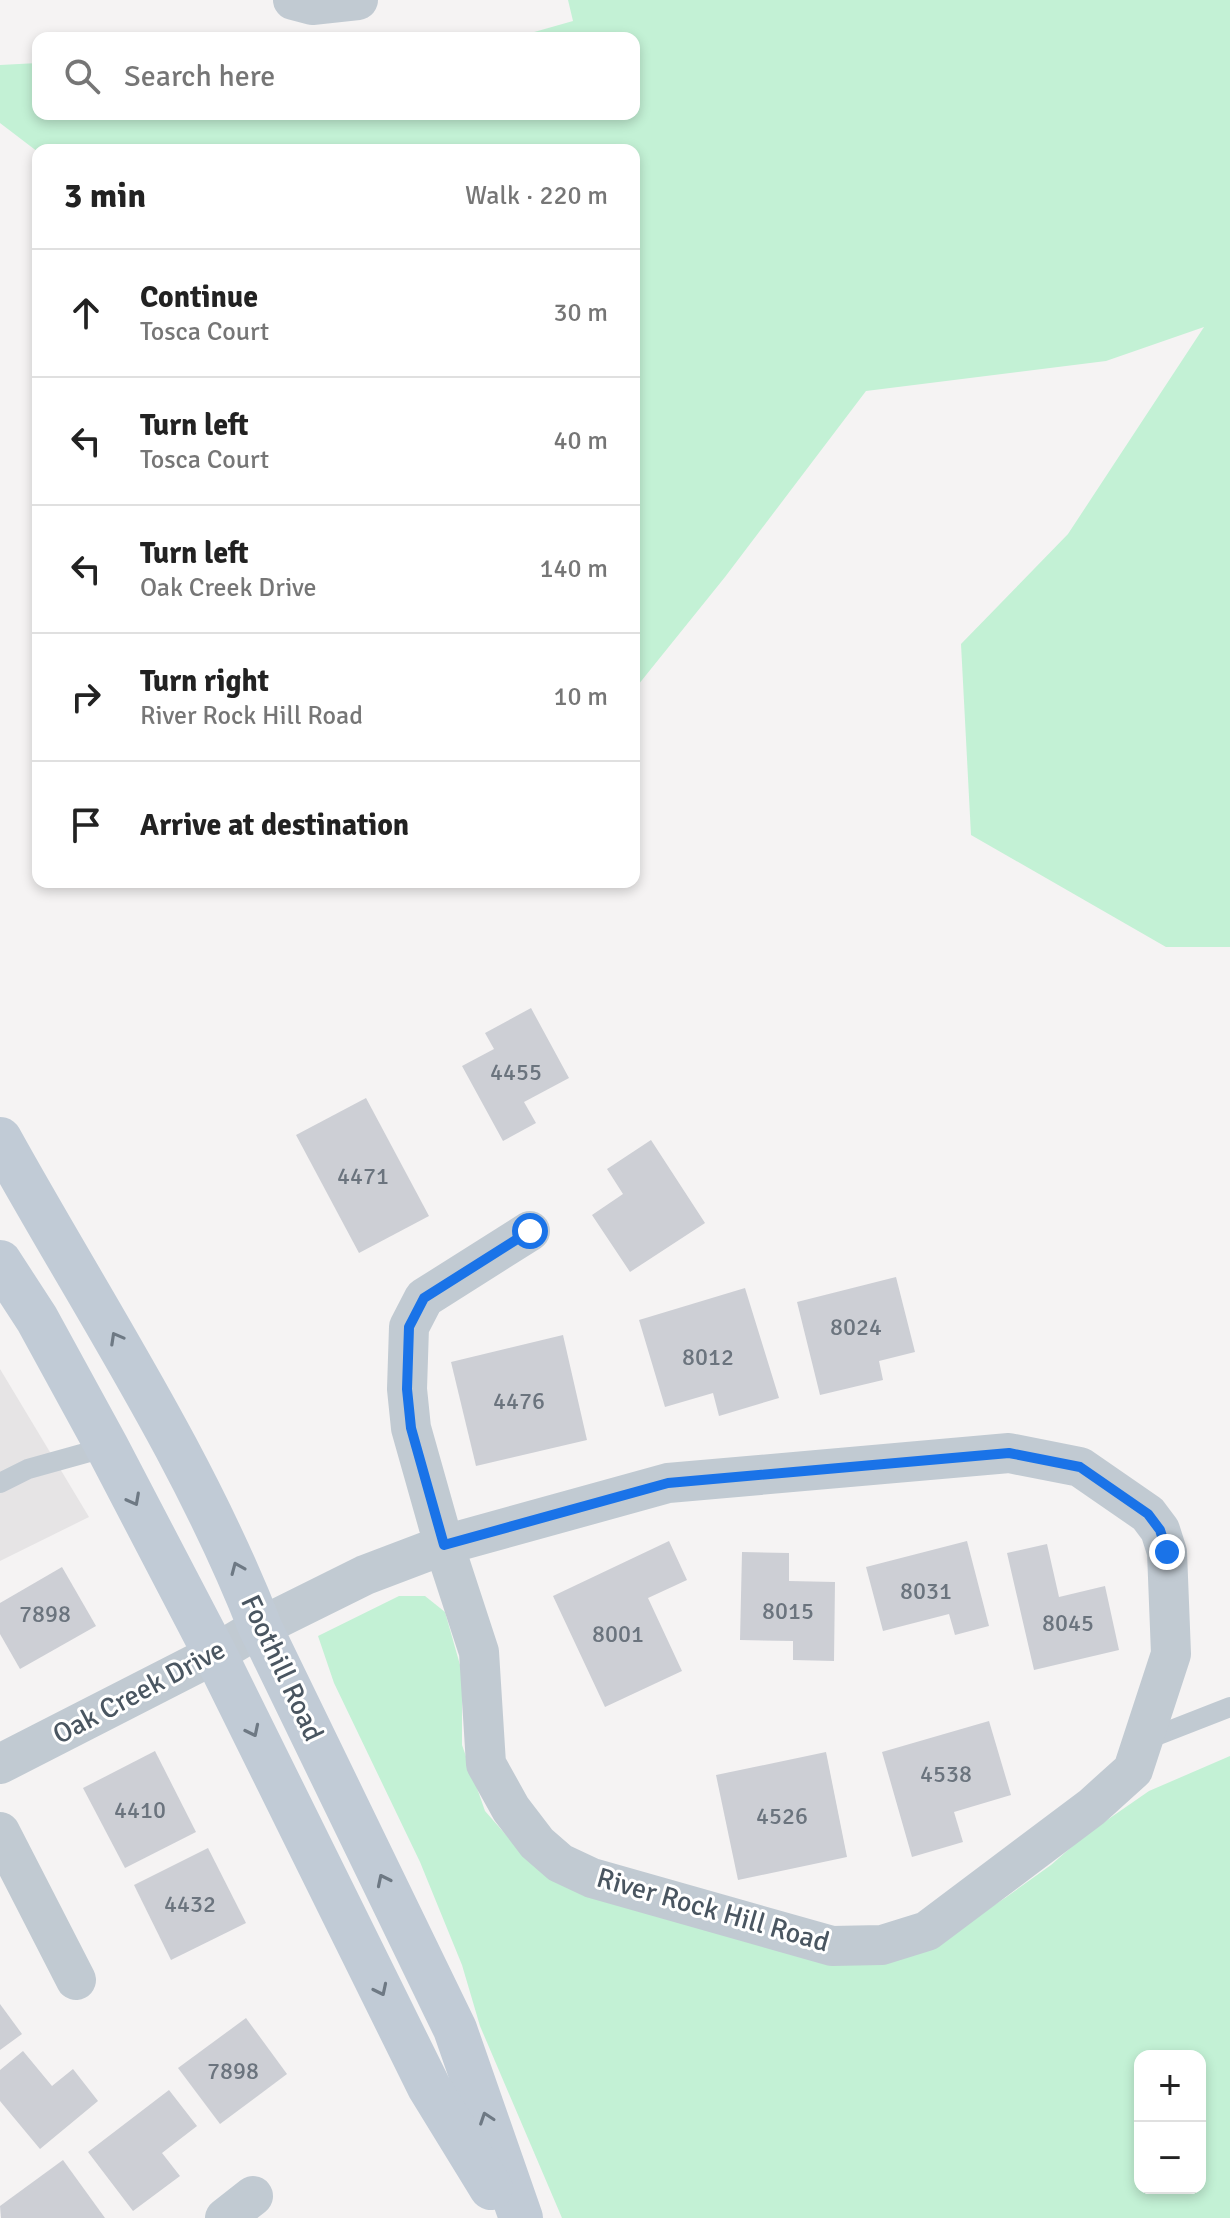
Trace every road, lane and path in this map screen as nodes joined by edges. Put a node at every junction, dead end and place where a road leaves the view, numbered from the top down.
1 (293, 0) edge
2 (358, 0) edge
3 (0, 1139) edge
4 (530, 1231) dead end
5 (0, 1262) edge
6 (107, 1447) junction
7 (0, 1483) edge
8 (1148, 1514) joint
9 (444, 1545) junction
10 (260, 1627) junction
11 (215, 1654) junction
12 (1230, 1707) edge
13 (1143, 1741) junction
14 (0, 1764) edge
15 (0, 1832) edge
16 (76, 1980) dead end
17 (510, 2218) edge
18 (521, 2218) edge

1 - 2 street
10 -> 3 main road, Foothill Road
4 - 9 street, River Rock Hill Road
5 - 6 main road, Foothill Road
6 - 7 lane
6 -> 11 main road, Foothill Road
8 - 9 street, Oak Creek Drive
8 - 13 street, River Rock Hill Road
9 - 10 street, Oak Creek Drive
9 - 13 street, River Rock Hill Road
10 - 11 street, Oak Creek Drive
18 -> 10 main road, Foothill Road
11 - 14 street, Oak Creek Drive
11 -> 17 main road, Foothill Road
12 - 13 lane
15 - 16 street

